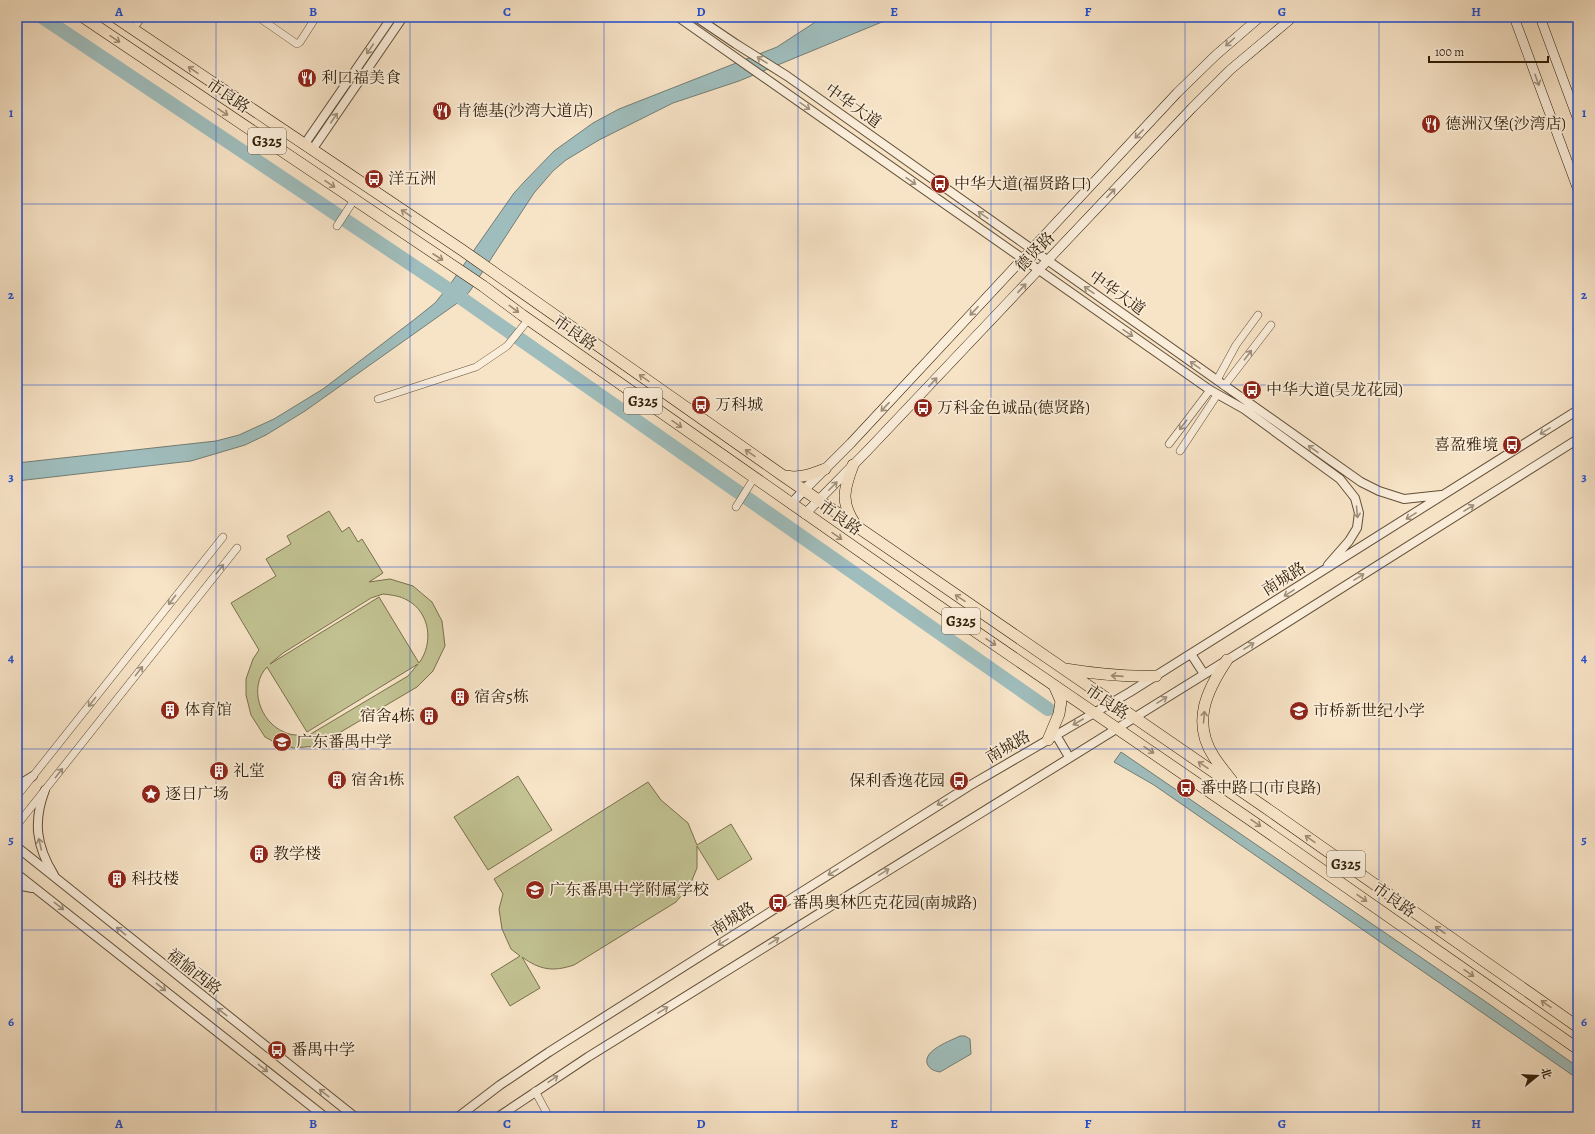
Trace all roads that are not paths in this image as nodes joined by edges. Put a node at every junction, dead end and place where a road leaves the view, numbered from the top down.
1 (83, 17) edge
2 (115, 17) edge
3 (142, 17) edge
4 (258, 17) edge
5 (316, 17) edge
6 (392, 17) edge
7 (402, 17) edge
8 (678, 17) edge
9 (1260, 17) edge
10 (1293, 17) edge
11 (1514, 17) edge
12 (1540, 17) edge
13 (699, 18) edge
14 (133, 29) junction
15 (1578, 120) edge
16 (308, 148) junction
17 (1578, 190) edge
18 (352, 204) junction
19 (337, 226) dead end
20 (1032, 249) junction
21 (1022, 259) junction
22 (1048, 261) junction
23 (1038, 270) junction
24 (1076, 281) junction
25 (1068, 291) junction
26 (1258, 315) dead end
27 (525, 323) junction
28 (1271, 325) dead end
29 (1217, 380) junction
30 (1224, 386) junction
31 (1214, 393) junction
32 (378, 399) dead end
33 (1578, 410) edge
34 (1578, 439) edge
35 (1169, 444) dead end
36 (1180, 451) dead end
37 (853, 465) junction
38 (825, 469) junction
39 (1344, 471) junction
40 (782, 475) junction
41 (1340, 479) junction
42 (752, 481) junction
43 (804, 490) junction
44 (1444, 495) junction
45 (818, 500) junction
46 (791, 504) junction
47 (736, 507) dead end
48 (805, 514) junction
49 (858, 528) junction
50 (223, 537) dead end
51 (237, 548) dead end
52 (1322, 572) junction
53 (1191, 654) junction
54 (1227, 660) junction
55 (1062, 668) junction
56 (1204, 674) junction
57 (1156, 676) junction
58 (1054, 685) junction
59 (1112, 702) junction
60 (1094, 713) junction
61 (1134, 717) junction
62 (1116, 728) junction
63 (1052, 737) junction
64 (1069, 757) junction
65 (33, 776) junction
66 (17, 786) edge
67 (1237, 788) junction
68 (45, 790) junction
69 (17, 796) edge
70 (17, 825) edge
71 (17, 848) edge
72 (17, 874) edge
73 (56, 879) junction
74 (17, 884) edge
75 (43, 894) junction
76 (1578, 1027) edge
77 (1578, 1049) edge
78 (535, 1091) junction
79 (470, 1107) junction
80 (325, 1117) edge
81 (355, 1117) edge
82 (452, 1117) edge
83 (458, 1117) edge
84 (498, 1117) edge
85 (549, 1117) edge

1 -> 18 highway, 市良路 / G325
2 - 14 highway, 市良路 / G325
3 - 14 street
4 - 5 street
6 -> 16 street
16 -> 7 street
8 -> 21 street, 中华大道
9 -> 20 main road, 德贤路
22 -> 10 main road, 德贤路
11 -> 17 main road
12 - 15 main road
20 -> 13 street, 中华大道
16 -> 14 highway, 市良路 / G325
40 -> 16 highway, 市良路 / G325
18 - 19 street
18 -> 27 highway, 市良路 / G325
20 - 21 main road, 德贤路
20 - 22 street, 中华大道
21 - 23 street, 中华大道
21 -> 38 main road, 德贤路
22 - 23 main road, 德贤路
22 - 24 street, 中华大道
23 - 25 street, 中华大道
37 -> 23 main road, 德贤路
24 - 25 street
29 -> 24 street, 中华大道
25 -> 31 street, 中华大道
26 - 29 street
27 - 32 street
27 -> 42 highway, 市良路 / G325
30 -> 28 street
29 - 30 street, 中华大道
39 -> 30 street, 中华大道
31 -> 35 street
31 - 36 street
31 - 41 street, 中华大道
33 -> 44 street, 南城路
54 -> 34 street
45 -> 37 main road, 德贤路
37 - 49 highway
38 - 40 highway
38 - 43 main road, 德贤路
39 - 41 street
39 - 44 street, 中华大道
40 - 43 highway, 市良路 / G325
41 -> 52 street, 中华大道
42 - 46 highway, 市良路 / G325
42 - 47 street
43 - 45 highway, 市良路 / G325
43 - 46 main road, 德贤路
44 -> 52 street, 南城路
45 - 48 main road, 德贤路
45 - 49 highway, 市良路 / G325
46 - 48 highway, 市良路 / G325
48 -> 58 highway, 市良路 / G325
55 -> 49 highway, 市良路 / G325
50 -> 65 street
68 -> 51 street
52 -> 53 street, 南城路
53 - 56 street
53 - 57 street, 南城路
54 - 56 street
67 -> 54 highway
57 -> 55 highway
55 - 59 highway, 市良路 / G325
61 -> 56 street
57 - 59 street, 南城路
58 - 60 highway, 市良路 / G325
58 - 63 highway
59 - 60 street, 南城路
59 - 61 highway, 市良路 / G325
60 - 62 highway, 市良路 / G325
60 -> 63 street, 南城路
61 - 62 street
67 -> 61 highway, 市良路 / G325
62 - 64 street
62 -> 77 highway, 市良路 / G325
63 - 64 street
63 -> 79 street, 南城路
78 -> 64 street
65 - 66 street
65 - 69 street
76 -> 67 highway, 市良路 / G325
68 - 70 street
73 -> 68 street
71 - 73 street, 福愉西路
72 - 75 street, 福愉西路
81 -> 73 street, 福愉西路
74 - 75 street
75 -> 80 street, 福愉西路
78 - 84 street
78 - 85 street
79 - 82 street
79 - 83 street, 南城路

